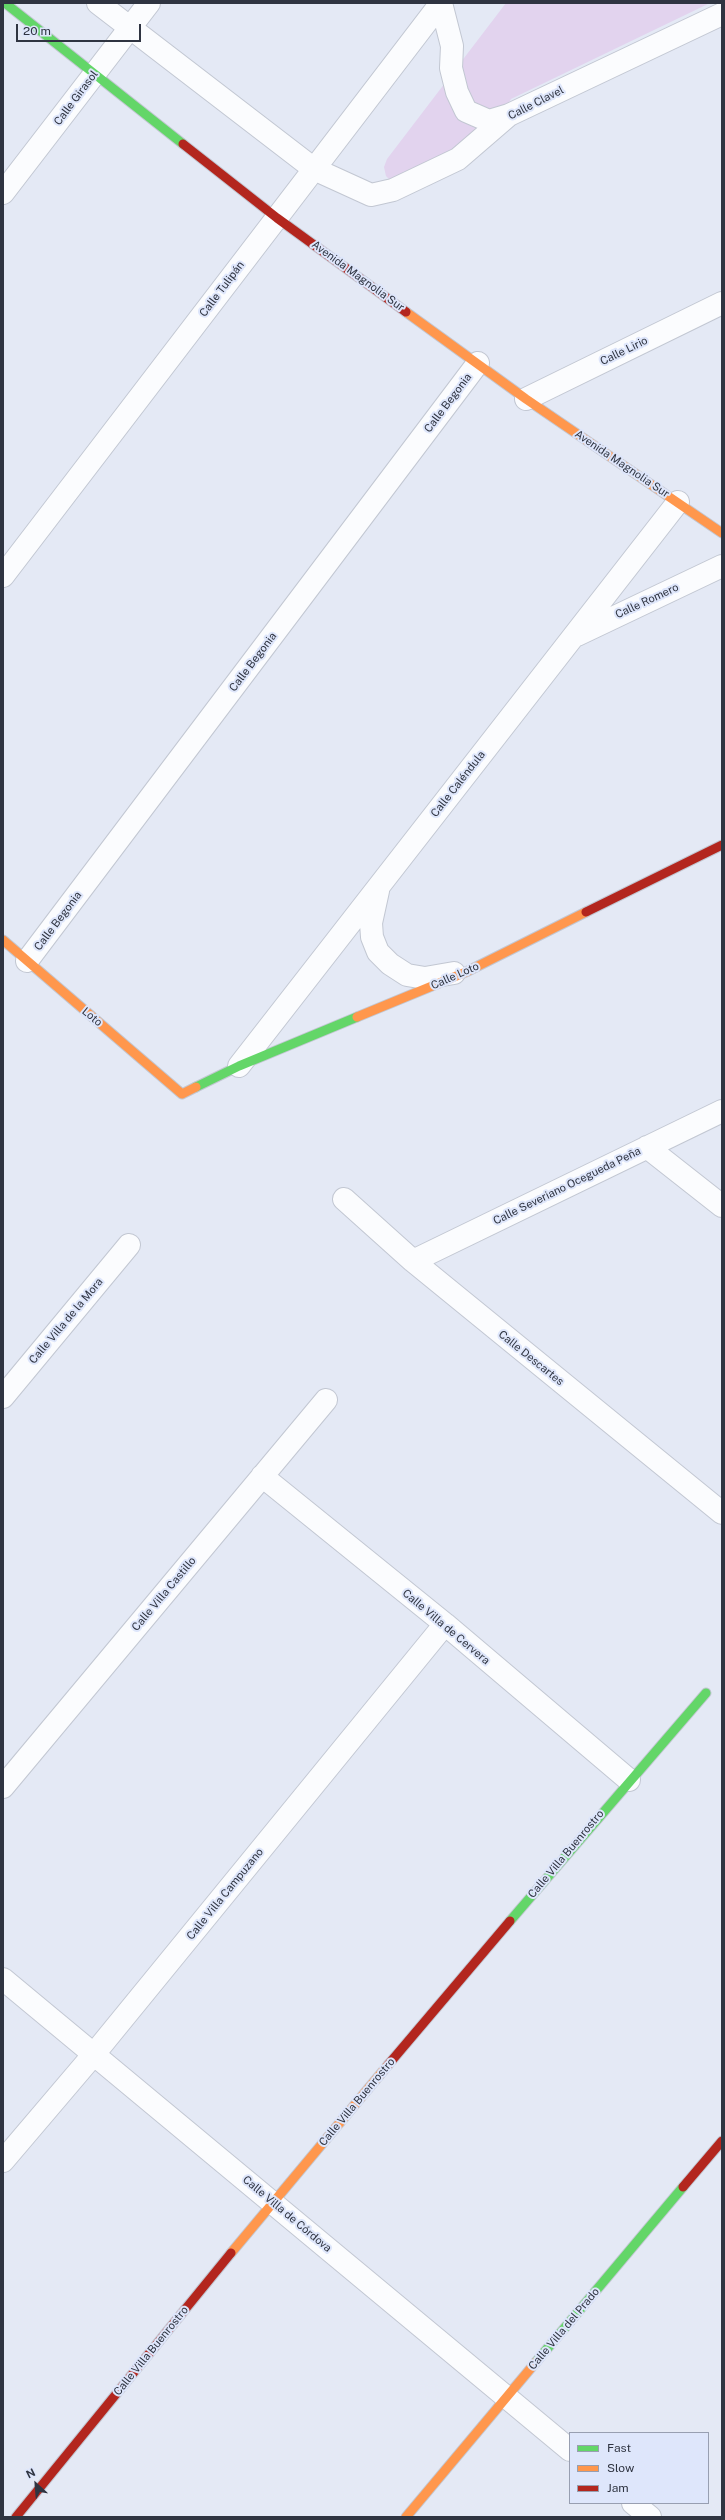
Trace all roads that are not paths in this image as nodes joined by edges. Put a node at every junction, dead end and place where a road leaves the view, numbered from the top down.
1 (5, 3) edge
2 (98, 3) edge
3 (149, 3) edge
4 (441, 3) edge
5 (722, 14) edge
6 (130, 28) junction
7 (94, 73) junction
8 (509, 115) junction
9 (314, 170) junction
10 (3, 193) edge
11 (277, 218) junction
12 (722, 302) edge
13 (478, 363) junction
14 (526, 399) junction
15 (678, 502) junction
16 (722, 533) edge
17 (722, 566) edge
18 (3, 576) edge
19 (572, 637) junction
20 (722, 845) edge
21 (378, 886) junction
22 (3, 940) edge
23 (27, 961) junction
24 (466, 972) junction
25 (239, 1066) junction
26 (182, 1094) joint
27 (722, 1111) edge
28 (647, 1147) junction
29 (344, 1198) dead end
30 (722, 1206) edge
31 (129, 1245) dead end
32 (413, 1262) junction
33 (3, 1397) edge
34 (326, 1400) dead end
35 (262, 1476) junction
36 (722, 1513) edge
37 (444, 1624) junction
38 (706, 1693) dead end
39 (629, 1780) junction
40 (3, 1788) edge
41 (3, 1979) edge
42 (94, 2054) junction
43 (722, 2141) edge
44 (3, 2161) edge
45 (272, 2202) junction
46 (507, 2397) junction
47 (569, 2449) edge
48 (634, 2504) edge
49 (16, 2517) edge
50 (406, 2517) edge
51 (650, 2517) edge

1 - 7 street, Avenida Magnolia Sur
2 - 6 street
3 - 6 street, Calle Girasol
4 - 8 street
4 - 9 street, Calle Tulipán
5 - 8 street, Calle Clavel
6 - 7 street, Calle Girasol
6 - 9 street
7 - 10 street, Calle Girasol
7 - 11 street, Avenida Magnolia Sur
8 - 9 street, Calle Clavel
9 - 11 street, Calle Tulipán
11 - 13 street, Avenida Magnolia Sur
11 - 18 street, Calle Tulipán
12 - 14 street, Calle Lirio
13 - 14 street, Avenida Magnolia Sur
13 - 23 street, Calle Begonia
14 - 15 street, Avenida Magnolia Sur
15 - 16 street, Avenida Magnolia Sur
15 - 19 street, Calle Caléndula
17 - 19 street, Calle Romero
19 - 21 street, Calle Caléndula
20 - 24 street, Calle Loto
21 - 24 street
21 - 25 street, Calle Caléndula
22 - 23 street, Loto
23 - 26 street, Loto
24 - 25 street, Calle Loto
25 - 26 street, Calle Loto
27 - 28 street, Calle Severiano Ocegueda Peña
28 - 30 street
28 - 32 street, Calle Severiano Ocegueda Peña
29 - 32 street, Calle Descartes
31 - 33 street, Calle Villa de la Mora
32 - 36 street, Calle Descartes
34 - 35 street, Calle Villa Castillo
35 - 37 street, Calle Villa de Cervera
35 - 40 street, Calle Villa Castillo
37 - 39 street, Calle Villa de Cervera
37 - 42 street, Calle Villa Campuzano
38 - 39 street, Calle Villa Buenrostro
39 - 45 street, Calle Villa Buenrostro
41 - 42 street, Calle Villa de Córdova
42 - 44 street, Calle Villa Campuzano
42 - 45 street, Calle Villa de Córdova
43 - 46 street, Calle Villa del Prado
45 - 46 street, Calle Villa de Córdova
45 - 49 street, Calle Villa Buenrostro
46 - 47 street, Calle Villa de Córdova
46 - 50 street, Calle Villa del Prado
48 - 51 street

